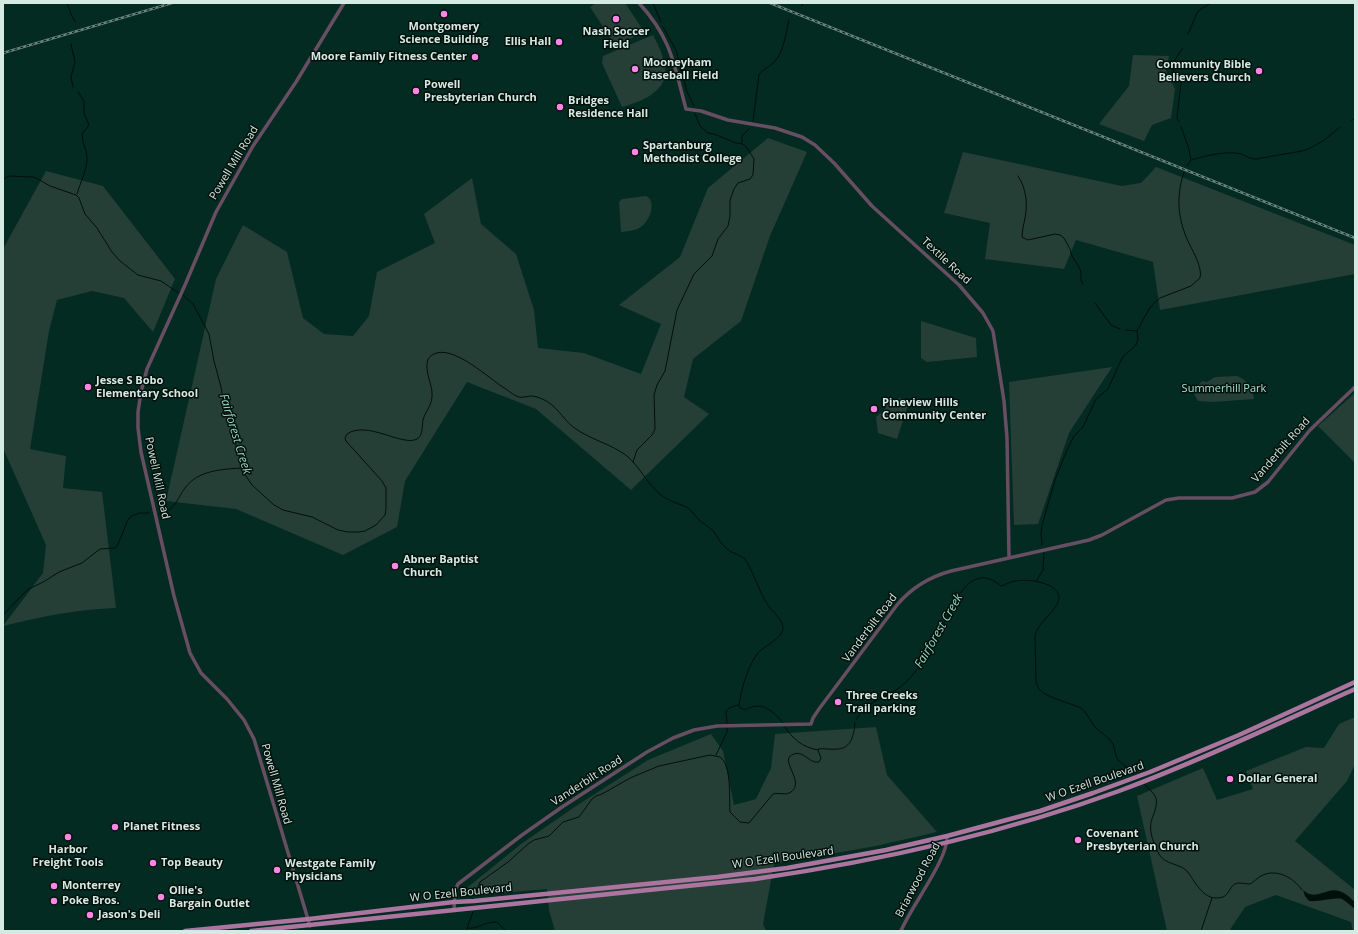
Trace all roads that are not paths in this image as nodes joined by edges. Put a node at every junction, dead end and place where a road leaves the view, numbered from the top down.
1 (344, 3) edge
2 (639, 3) edge
3 (1355, 387) edge
4 (1009, 557) junction
5 (1355, 682) edge
6 (1341, 689) junction
7 (1355, 689) edge
8 (1343, 695) junction
9 (1303, 706) junction
10 (1306, 712) junction
11 (1245, 732) junction
12 (1248, 738) junction
13 (1206, 749) junction
14 (1208, 755) junction
15 (947, 836) junction
16 (948, 843) junction
17 (886, 850) junction
18 (888, 856) junction
19 (757, 872) junction
20 (758, 878) junction
21 (454, 902) junction
22 (454, 910) junction
23 (309, 919) junction
24 (310, 926) junction
25 (184, 931) edge
26 (250, 931) edge
27 (901, 931) edge

1 - 23 street, Powell Mill Road
2 - 4 street, Textile Road
3 - 4 street, Vanderbilt Road
4 - 21 street, Vanderbilt Road
5 - 6 main road, W O Ezell Boulevard
6 - 8 main road
6 - 9 main road, W O Ezell Boulevard
7 - 8 main road, W O Ezell Boulevard
8 - 10 main road, W O Ezell Boulevard
9 - 10 main road
9 - 11 main road, W O Ezell Boulevard
10 - 12 main road, W O Ezell Boulevard
11 - 12 main road
11 - 13 main road, W O Ezell Boulevard
12 - 14 main road, W O Ezell Boulevard
13 - 14 main road
13 - 15 main road, W O Ezell Boulevard
14 - 16 main road, W O Ezell Boulevard
15 - 16 street, Briarwood Road
15 - 17 main road, W O Ezell Boulevard
16 - 18 main road, W O Ezell Boulevard
16 - 27 street, Briarwood Road
17 - 18 main road
17 - 19 main road, W O Ezell Boulevard
18 - 20 main road, W O Ezell Boulevard
19 - 20 main road
19 - 21 main road, W O Ezell Boulevard
20 - 22 main road, W O Ezell Boulevard
21 - 22 street, Vanderbilt Road
21 - 23 main road, W O Ezell Boulevard
22 - 24 main road, W O Ezell Boulevard
23 - 24 street, Powell Mill Road
23 - 25 main road, W O Ezell Boulevard
24 - 26 main road, W O Ezell Boulevard

